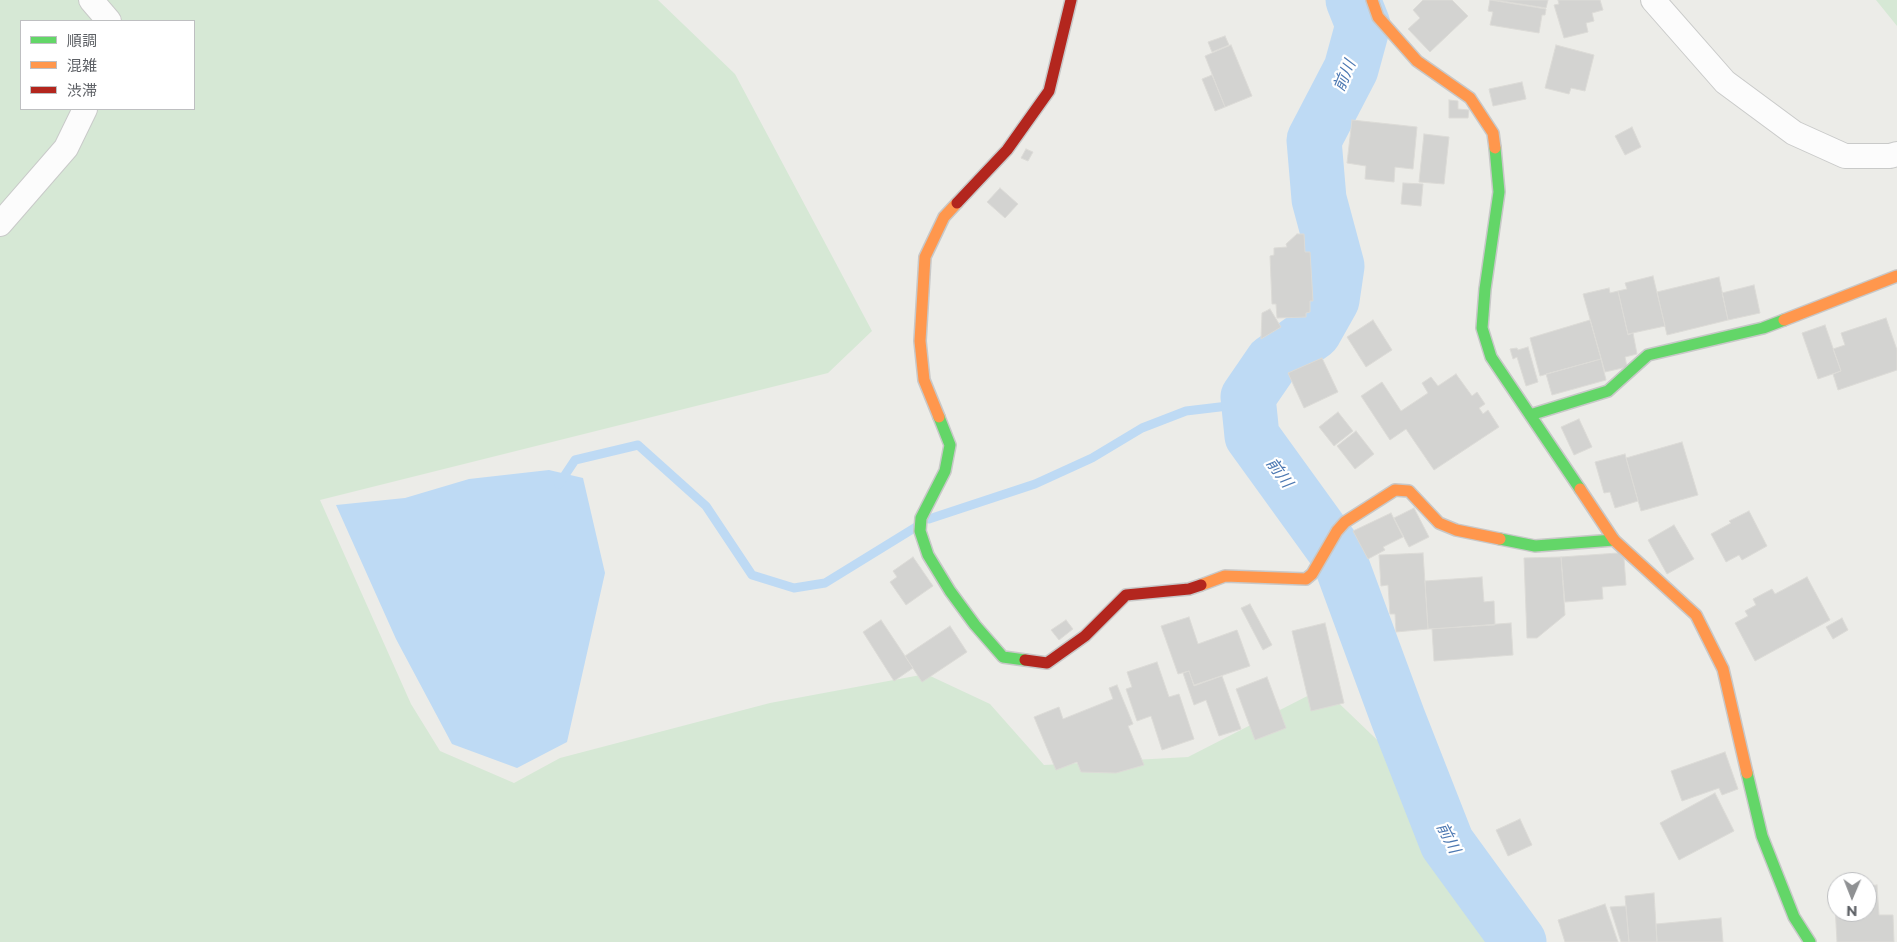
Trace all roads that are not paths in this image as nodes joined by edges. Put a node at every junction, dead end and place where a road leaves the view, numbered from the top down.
1 (91, 0) edge
2 (1071, 0) edge
3 (1372, 0) edge
4 (1653, 0) edge
5 (108, 20) edge
6 (85, 110) edge
7 (1897, 154) edge
8 (0, 224) edge
9 (1897, 276) edge
10 (1530, 415) junction
11 (1614, 540) junction
12 (1810, 942) edge

1 - 5 street
2 - 11 street
3 - 10 street
4 - 7 street
6 - 8 street
9 - 10 street
10 - 11 street
11 - 12 street

